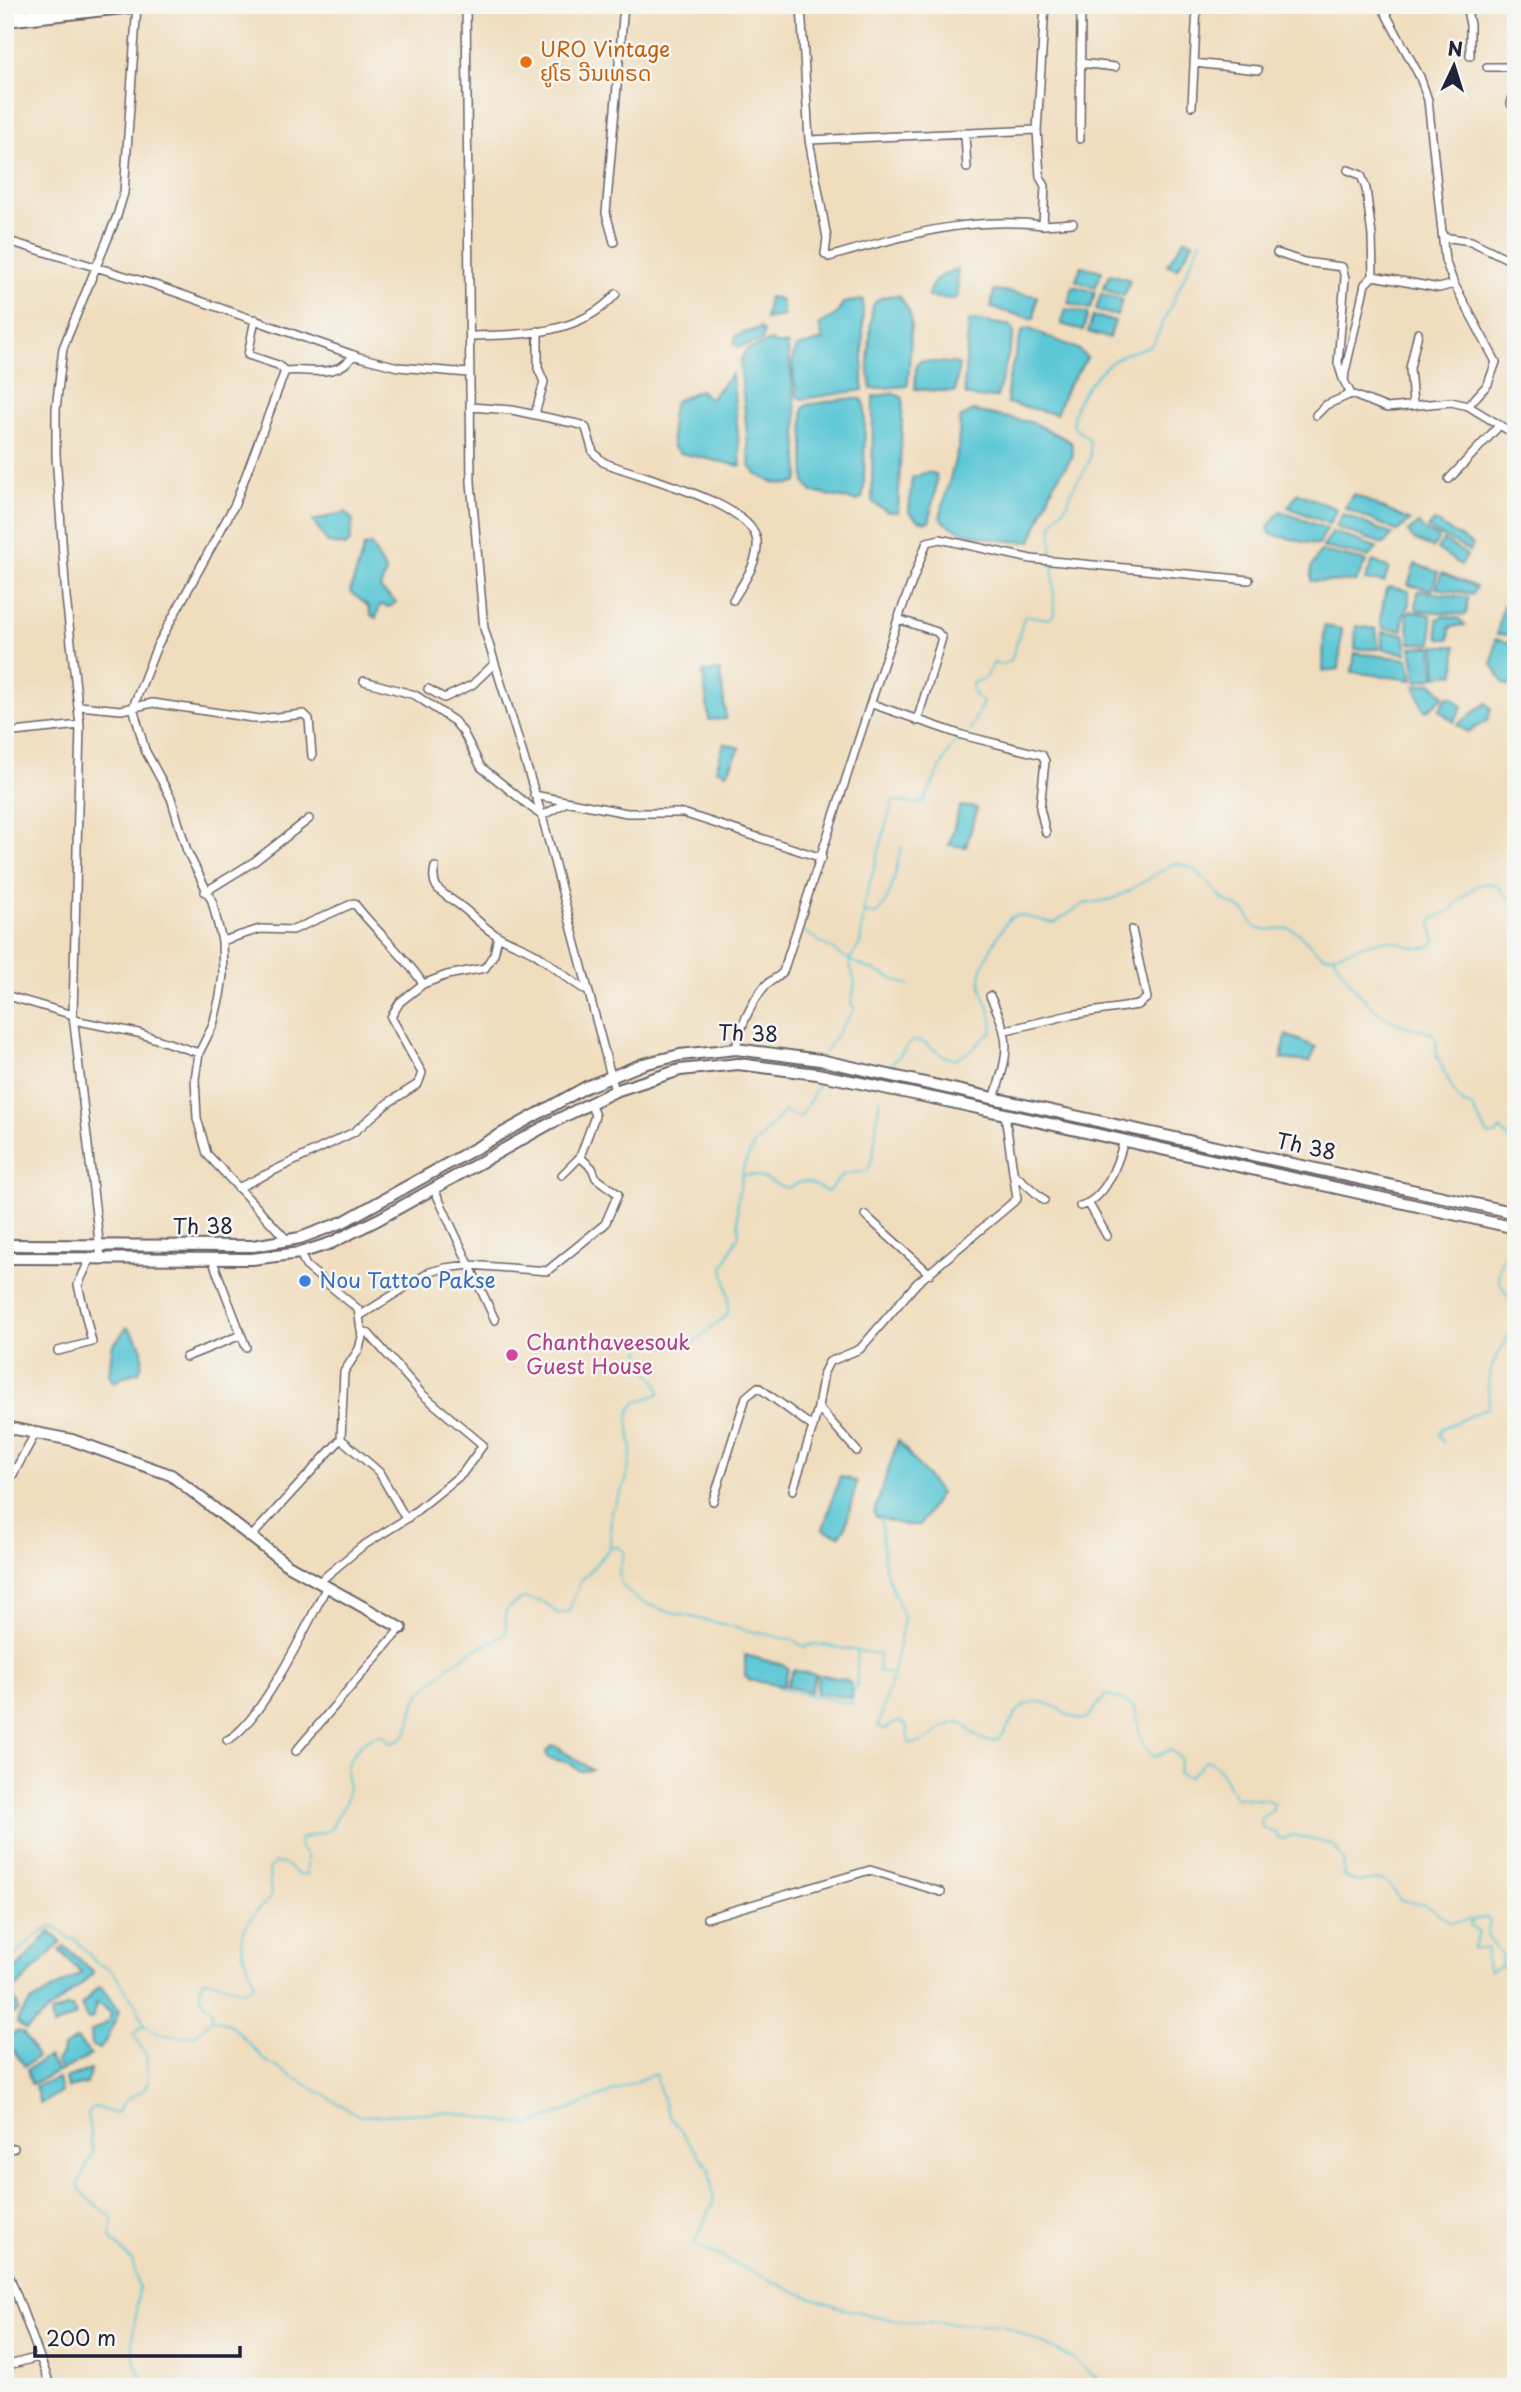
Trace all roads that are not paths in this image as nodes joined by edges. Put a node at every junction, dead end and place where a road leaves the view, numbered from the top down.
1 (19, 5) edge
2 (132, 5) edge
3 (137, 5) edge
4 (466, 5) edge
5 (624, 5) edge
6 (801, 5) edge
7 (1045, 5) edge
8 (1081, 5) edge
9 (1196, 5) edge
10 (1381, 5) edge
11 (1466, 5) edge
12 (5, 7) edge
13 (5, 19) edge
14 (1470, 56) dead end
15 (1080, 63) junction
16 (1194, 63) junction
17 (1115, 67) dead end
18 (1488, 67) dead end
19 (1516, 67) edge
20 (1258, 70) dead end
21 (1516, 85) edge
22 (1511, 104) dead end
23 (1192, 106) dead end
24 (1037, 130) junction
25 (965, 135) junction
26 (1080, 138) dead end
27 (809, 140) junction
28 (967, 168) dead end
29 (1348, 170) dead end
30 (1073, 223) dead end
31 (1043, 225) junction
32 (1443, 237) junction
33 (5, 240) edge
34 (614, 242) dead end
35 (1277, 253) dead end
36 (1516, 263) edge
37 (96, 266) junction
38 (1373, 276) junction
39 (1454, 284) junction
40 (616, 294) dead end
41 (255, 319) junction
42 (538, 331) junction
43 (1418, 332) dead end
44 (470, 335) junction
45 (354, 355) junction
46 (285, 371) junction
47 (469, 373) junction
48 (1344, 381) junction
49 (1351, 394) junction
50 (1413, 404) junction
51 (1468, 406) junction
52 (470, 407) junction
53 (535, 414) junction
54 (1315, 415) dead end
55 (1498, 427) junction
56 (1516, 435) edge
57 (1449, 479) dead end
58 (1249, 580) dead end
59 (733, 600) dead end
60 (898, 619) junction
61 (494, 664) junction
62 (364, 681) dead end
63 (428, 689) dead end
64 (872, 704) junction
65 (79, 706) junction
66 (133, 707) junction
67 (917, 721) junction
68 (80, 725) junction
69 (5, 733) edge
70 (312, 755) dead end
71 (534, 795) junction
72 (565, 803) junction
73 (541, 816) junction
74 (309, 819) dead end
75 (1046, 833) dead end
76 (822, 858) junction
77 (435, 867) dead end
78 (205, 892) junction
79 (1132, 930) dead end
80 (498, 937) junction
81 (222, 941) junction
82 (423, 984) junction
83 (587, 991) junction
84 (5, 995) edge
85 (990, 996) dead end
86 (73, 1018) junction
87 (1006, 1030) junction
88 (736, 1049) junction
89 (199, 1053) junction
90 (610, 1076) junction
91 (947, 1088) junction
92 (615, 1091) junction
93 (994, 1099) junction
94 (942, 1100) junction
95 (590, 1102) junction
96 (1005, 1115) junction
97 (1124, 1141) junction
98 (580, 1157) junction
99 (1012, 1172) junction
100 (562, 1175) dead end
101 (1387, 1185) junction
102 (238, 1188) junction
103 (434, 1189) junction
104 (1384, 1198) junction
105 (1044, 1200) dead end
106 (1089, 1204) junction
107 (1080, 1206) dead end
108 (1516, 1213) edge
109 (866, 1215) dead end
110 (1516, 1228) edge
111 (325, 1229) junction
112 (1107, 1236) dead end
113 (288, 1241) junction
114 (331, 1243) junction
115 (5, 1245) edge
116 (100, 1246) junction
117 (300, 1254) junction
118 (5, 1258) edge
119 (96, 1259) junction
120 (212, 1259) junction
121 (470, 1265) junction
122 (930, 1274) junction
123 (361, 1315) junction
124 (495, 1320) dead end
125 (363, 1331) junction
126 (241, 1335) junction
127 (246, 1347) dead end
128 (58, 1351) dead end
129 (186, 1357) dead end
130 (818, 1407) junction
131 (5, 1427) edge
132 (813, 1427) junction
133 (36, 1432) junction
134 (341, 1439) junction
135 (857, 1451) dead end
136 (5, 1489) edge
137 (793, 1490) dead end
138 (713, 1501) dead end
139 (406, 1519) junction
140 (250, 1538) junction
141 (323, 1584) junction
142 (401, 1628) joint
143 (227, 1740) dead end
144 (296, 1751) dead end
145 (941, 1892) dead end
146 (707, 1918) dead end
147 (14, 2148) dead end
148 (5, 2151) edge
149 (5, 2264) edge
150 (39, 2357) junction
151 (5, 2366) edge
152 (51, 2387) edge

1 - 12 highway
2 - 13 highway
3 - 37 street
4 - 44 street
5 - 34 street
6 - 27 street
7 - 24 street
8 - 15 street
9 - 16 street
10 - 32 street
11 - 14 street
15 - 17 street
15 - 26 street
16 - 20 street
16 - 23 street
18 - 19 street
21 - 22 street
24 - 25 street
24 - 31 street
25 - 27 street
25 - 28 street
27 - 31 street
29 - 38 street
30 - 31 street
32 - 36 street
32 - 39 street
33 - 37 street
35 - 48 street
37 - 41 street
37 - 65 street
38 - 39 street
38 - 48 street
39 - 51 street
40 - 42 street
41 - 45 street
41 - 46 street
42 - 44 street
42 - 53 street
43 - 50 street
44 - 47 street
45 - 46 street
45 - 47 street
46 - 66 street
47 - 52 street
48 - 49 street
49 - 50 street
49 - 54 street
50 - 51 street
51 - 55 street
52 - 53 street
52 - 61 street
53 - 59 street
55 - 56 street
55 - 57 street
58 - 60 street
60 - 64 street
60 - 67 street
61 - 63 street
61 - 71 street
62 - 73 street
64 - 67 street
64 - 76 street
65 - 66 street
65 - 68 street
66 - 70 street
66 - 78 street
67 - 75 street
68 - 69 street
68 - 86 street
71 - 72 street
71 - 73 street
72 - 73 street
72 - 76 street
73 - 83 street
74 - 78 street
76 - 88 street
77 - 80 street
78 - 81 street
79 - 87 street
80 - 82 street
80 - 83 street
81 - 82 street
81 - 89 street
82 - 102 street
83 - 90 street
84 - 86 street
85 - 87 street
86 - 89 street
86 - 116 street
87 - 93 street
88 - 90 street, Th 38
88 - 91 street, Th 38
89 - 102 street
90 - 92 street
90 - 111 street, Th 38
91 - 93 street, Th 38
91 - 94 street
92 - 94 street, Th 38
92 - 95 street, Th 38
93 - 101 street, Th 38
94 - 96 street, Th 38
95 - 98 street
95 - 103 street, Th 38
96 - 97 street, Th 38
96 - 99 street
97 - 104 street, Th 38
97 - 106 street
98 - 100 street
98 - 121 street
99 - 105 street
99 - 122 street
101 - 104 street
101 - 108 street, Th 38
102 - 113 street
103 - 114 street, Th 38
103 - 121 street
104 - 110 street, Th 38
106 - 107 street
106 - 112 street
109 - 122 street
111 - 113 street, Th 38
111 - 114 street
113 - 116 street, Th 38
114 - 117 street, Th 38
115 - 116 street, Th 38
116 - 119 street
117 - 120 street, Th 38
117 - 123 street
118 - 119 street, Th 38
119 - 120 street, Th 38
119 - 128 street
120 - 126 street
121 - 123 street
121 - 124 street
122 - 130 street
123 - 125 street
125 - 134 street
125 - 139 street
126 - 127 street
126 - 129 street
130 - 132 street
130 - 135 street
131 - 133 street
132 - 137 street
132 - 138 street
133 - 136 street
133 - 140 street
134 - 139 street
134 - 140 street
139 - 141 street
140 - 141 street
141 - 142 street
141 - 143 street
142 - 144 street
145 - 146 street
147 - 148 street
149 - 150 street
150 - 151 street
150 - 152 street

